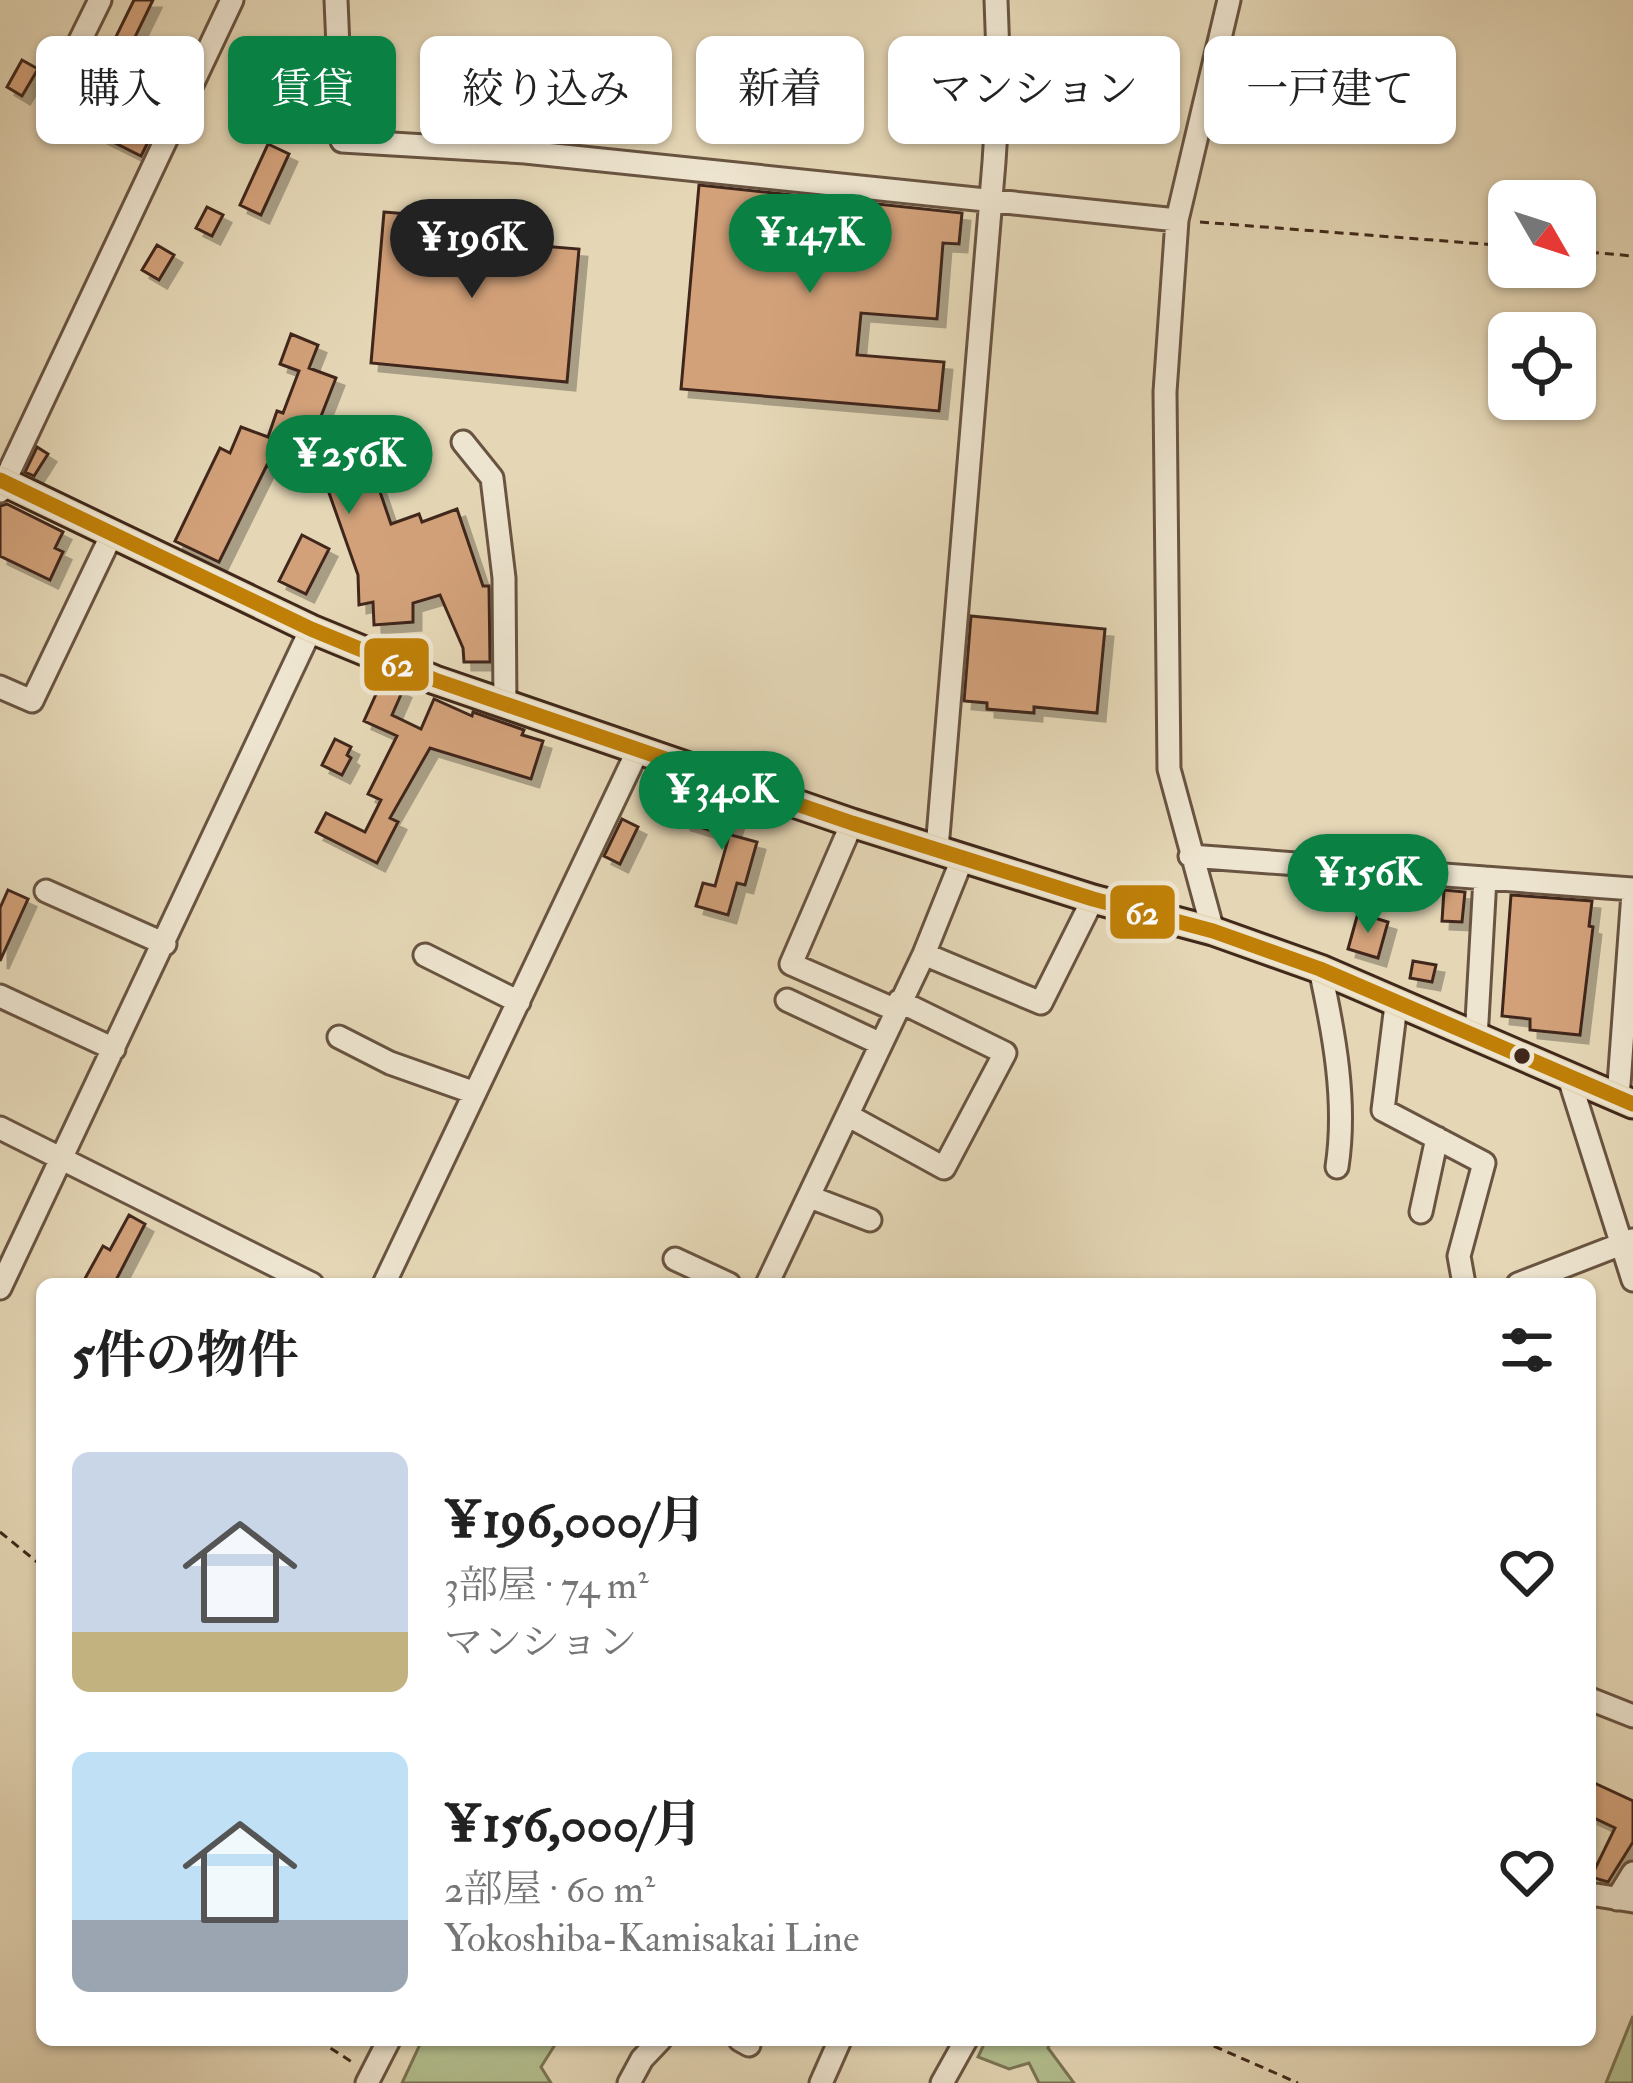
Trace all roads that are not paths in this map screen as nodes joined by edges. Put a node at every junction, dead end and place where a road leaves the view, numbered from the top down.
1 (100, 0) edge
2 (232, 0) edge
3 (337, 0) edge
4 (996, 0) edge
5 (1229, 0) edge
6 (82, 36) edge
7 (204, 59) edge
8 (163, 144) edge
9 (990, 202) junction
10 (1177, 220) junction
11 (464, 442) dead end
12 (1, 484) edge
13 (111, 536) junction
14 (311, 629) junction
15 (0, 687) edge
16 (505, 705) junction
17 (637, 752) junction
18 (851, 823) junction
19 (950, 853) junction
20 (1190, 856) junction
21 (1485, 878) junction
22 (46, 891) dead end
23 (1633, 891) edge
24 (1093, 899) junction
25 (1633, 906) edge
26 (1213, 931) junction
27 (165, 944) junction
28 (924, 954) junction
29 (425, 955) dead end
30 (1320, 969) junction
31 (0, 996) edge
32 (787, 1000) dead end
33 (518, 1002) junction
34 (1396, 1005) junction
35 (897, 1006) junction
36 (339, 1037) dead end
37 (1476, 1039) junction
38 (881, 1044) junction
39 (114, 1049) junction
40 (1570, 1078) junction
41 (476, 1093) junction
42 (1625, 1101) edge
43 (848, 1116) junction
44 (0, 1128) edge
45 (1437, 1138) junction
46 (62, 1158) junction
47 (1337, 1167) dead end
48 (809, 1197) junction
49 (1420, 1212) dead end
50 (871, 1220) dead end
51 (1627, 1242) edge
52 (675, 1259) dead end
53 (300, 1278) edge
54 (387, 1278) edge
55 (717, 1278) edge
56 (770, 1278) edge
57 (1463, 1278) edge
58 (1534, 1278) edge
59 (1633, 1280) edge
60 (0, 1288) edge
61 (1596, 1701) edge
62 (1633, 1716) edge
63 (1633, 1873) edge
64 (1625, 1900) edge
65 (387, 2046) edge
66 (654, 2046) edge
67 (837, 2046) edge
68 (962, 2046) edge
69 (373, 2080) edge
70 (629, 2083) edge
71 (821, 2083) edge
72 (942, 2083) edge

1 - 6 street
2 - 7 street
3 - 9 street
4 - 9 street
5 - 10 street
8 - 12 street
9 - 10 street
9 - 19 street
10 - 20 street
11 - 16 street
12 - 13 main road
13 - 14 main road
13 - 15 street
14 - 16 main road
14 - 27 street
16 - 17 main road
17 - 18 main road
17 - 33 street
18 - 19 main road
18 - 35 street
19 - 24 main road
19 - 28 street
20 - 21 street
20 - 26 street
21 - 23 street
21 - 37 street
22 - 27 street
23 - 25 street
24 - 26 main road
24 - 28 street
25 - 42 street
26 - 30 main road
27 - 39 street
28 - 35 street
29 - 33 street
30 - 34 main road
30 - 47 street
31 - 39 street
32 - 38 street
33 - 41 street
34 - 37 main road
34 - 45 street
35 - 38 street
35 - 43 street
36 - 41 street
37 - 40 main road
38 - 43 street
39 - 46 street
40 - 42 main road
40 - 51 street
41 - 54 street
43 - 48 street
44 - 46 street
45 - 49 street
45 - 57 street
46 - 53 street
46 - 60 street
48 - 50 street
48 - 56 street
51 - 58 street
51 - 59 street
52 - 55 street
61 - 62 street
63 - 64 street
65 - 69 street
66 - 70 street
67 - 71 street
68 - 72 street

